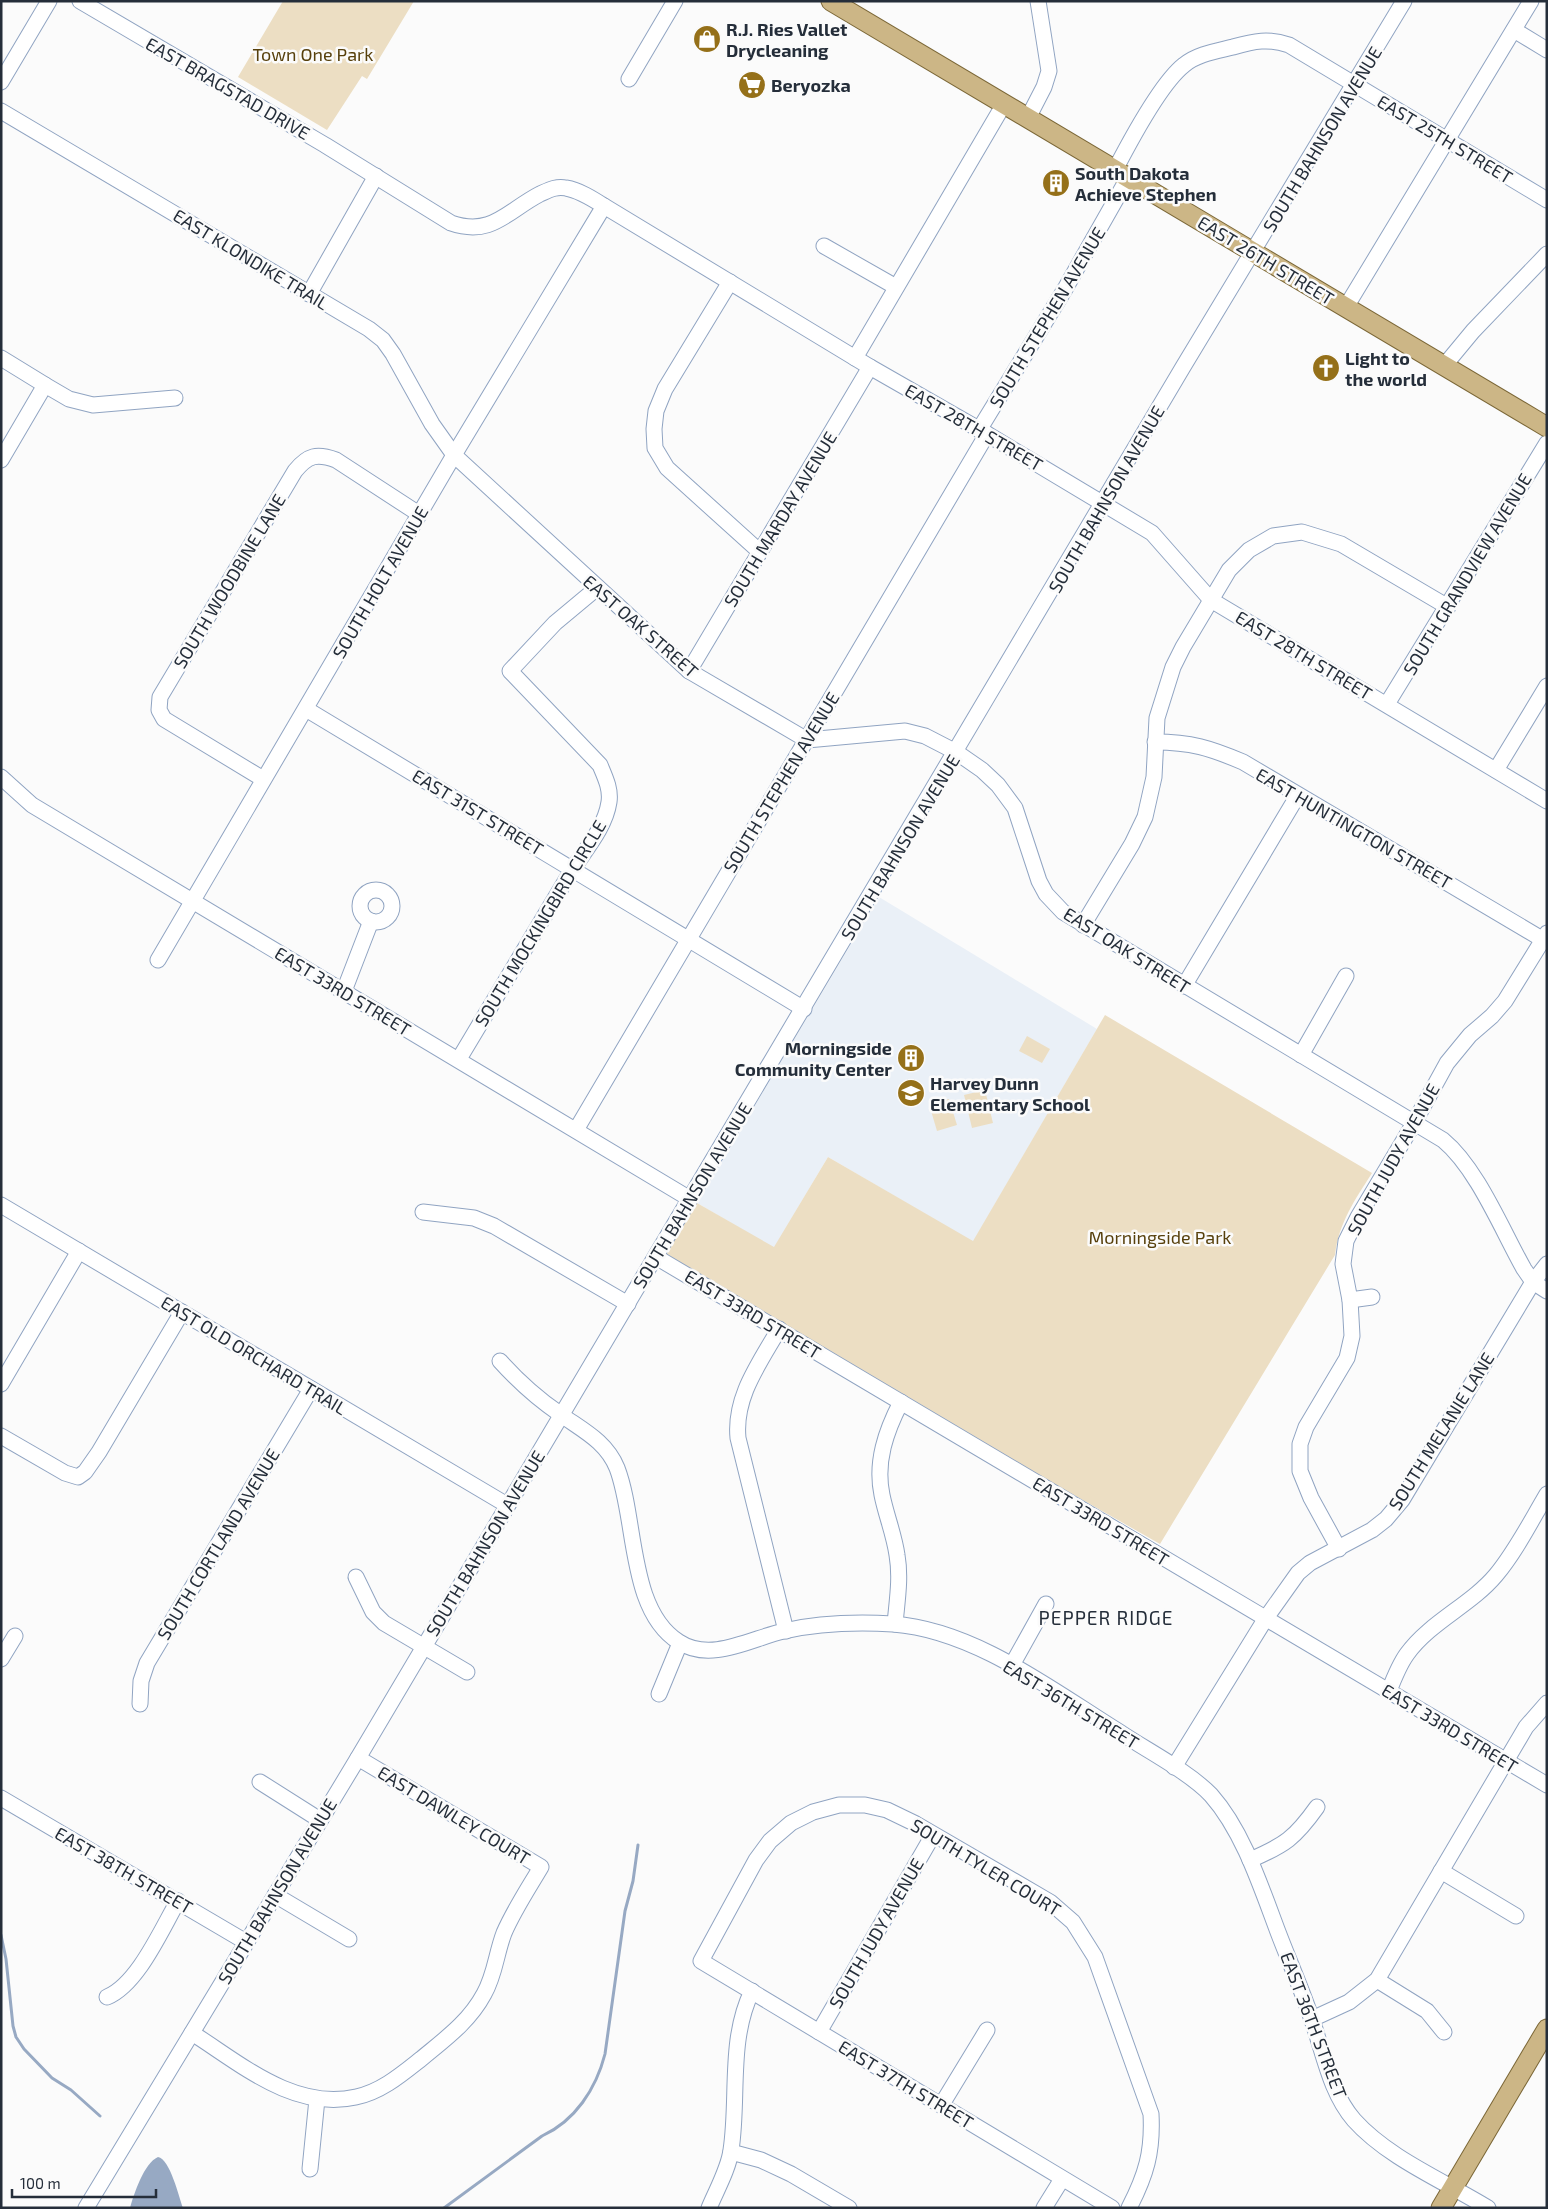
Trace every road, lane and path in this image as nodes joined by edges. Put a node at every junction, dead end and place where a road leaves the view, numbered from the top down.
1 (49, 1) edge
2 (80, 1) edge
3 (675, 1) edge
4 (831, 1) edge
5 (1038, 1) edge
6 (1404, 1) edge
7 (1531, 1) edge
8 (1514, 30) junction
9 (1547, 50) edge
10 (629, 79) dead end
11 (1, 82) edge
12 (1355, 84) junction
13 (1004, 104) junction
14 (1, 111) edge
15 (1028, 118) junction
16 (1446, 140) junction
17 (1122, 174) junction
18 (376, 176) junction
19 (1547, 200) edge
20 (604, 206) junction
21 (824, 246) dead end
22 (1254, 253) junction
23 (1547, 254) edge
24 (730, 282) junction
25 (896, 287) junction
26 (309, 294) junction
27 (1346, 307) junction
28 (1, 358) edge
29 (855, 358) junction
30 (1444, 366) junction
31 (870, 367) junction
32 (45, 385) junction
33 (176, 398) dead end
34 (1547, 427) edge
35 (983, 432) junction
36 (1547, 443) edge
37 (454, 455) junction
38 (1, 460) edge
39 (1104, 503) junction
40 (420, 514) junction
41 (760, 552) junction
42 (597, 588) junction
43 (1211, 600) junction
44 (1448, 607) junction
45 (689, 671) junction
46 (1547, 686) edge
47 (1387, 704) junction
48 (306, 709) junction
49 (806, 740) junction
50 (1155, 742) junction
51 (956, 752) junction
52 (1496, 770) junction
53 (1, 777) edge
54 (263, 779) junction
55 (1298, 795) junction
56 (1547, 801) edge
57 (573, 869) junction
58 (193, 902) junction
59 (371, 921) dead end
60 (1083, 924) junction
61 (688, 938) junction
62 (1546, 938) edge
63 (158, 960) dead end
64 (1346, 976) dead end
65 (1184, 986) junction
66 (344, 991) junction
67 (804, 1009) junction
68 (1301, 1055) junction
69 (459, 1059) junction
70 (1414, 1123) junction
71 (576, 1130) junction
72 (690, 1199) junction
73 (1, 1205) edge
74 (423, 1212) dead end
75 (79, 1251) junction
76 (656, 1257) junction
77 (1547, 1264) edge
78 (1533, 1282) junction
79 (1547, 1291) edge
80 (1372, 1297) dead end
81 (1350, 1300) junction
82 (628, 1304) junction
83 (182, 1312) junction
84 (779, 1329) junction
85 (500, 1361) dead end
86 (1, 1384) edge
87 (311, 1389) junction
88 (901, 1402) junction
89 (561, 1415) junction
90 (1, 1436) edge
91 (1547, 1494) edge
92 (507, 1505) junction
93 (1339, 1548) junction
94 (356, 1577) dead end
95 (1046, 1604) dead end
96 (1266, 1618) junction
97 (895, 1624) junction
98 (786, 1631) junction
99 (15, 1636) dead end
100 (680, 1643) junction
101 (423, 1648) junction
102 (1, 1659) edge
103 (1012, 1666) junction
104 (467, 1672) dead end
105 (1389, 1691) junction
106 (659, 1694) dead end
107 (1547, 1703) edge
108 (140, 1704) dead end
109 (358, 1758) junction
110 (1506, 1761) junction
111 (1174, 1767) junction
112 (260, 1782) dead end
113 (1547, 1785) edge
114 (1, 1798) edge
115 (1317, 1807) dead end
116 (320, 1820) junction
117 (933, 1835) junction
118 (1250, 1860) junction
119 (1441, 1872) junction
120 (275, 1895) junction
121 (178, 1901) junction
122 (1516, 1916) dead end
123 (349, 1938) dead end
124 (246, 1942) junction
125 (701, 1961) joint
126 (1377, 1980) junction
127 (752, 1992) junction
128 (107, 1997) dead end
129 (1312, 2019) junction
130 (1547, 2029) edge
131 (987, 2030) dead end
132 (192, 2032) junction
133 (819, 2032) junction
134 (1444, 2032) dead end
135 (317, 2099) junction
136 (942, 2104) junction
137 (731, 2152) junction
138 (310, 2169) dead end
139 (1062, 2179) junction
140 (1453, 2187) junction
141 (86, 2208) edge
142 (709, 2208) edge
143 (849, 2208) edge
144 (1044, 2208) edge
145 (1112, 2208) edge
146 (1129, 2208) edge
147 (1441, 2208) edge
148 (1488, 2208) edge

1 - 11 street
2 - 18 street, EAST BRAGSTAD DRIVE
3 - 10 street
4 - 13 main road, EAST 26TH STREET
5 - 15 street
6 - 12 street, SOUTH BAHNSON AVENUE
7 - 8 street
8 - 9 street
8 - 16 street
12 - 16 street, EAST 25TH STREET
12 - 17 street, EAST 25TH STREET
12 - 22 street, SOUTH BAHNSON AVENUE
13 - 15 main road, EAST 26TH STREET
13 - 25 street
14 - 26 street, EAST KLONDIKE TRAIL
15 - 17 main road, EAST 26TH STREET
16 - 19 street, EAST 25TH STREET
16 - 27 street
17 - 22 main road, EAST 26TH STREET
17 - 35 street, SOUTH STEPHEN AVENUE
18 - 20 street, EAST 28TH STREET
18 - 26 street
20 - 24 street, EAST 28TH STREET
20 - 37 street, SOUTH HOLT AVENUE
21 - 25 street
22 - 27 main road, EAST 26TH STREET
22 - 39 street, SOUTH BAHNSON AVENUE
23 - 30 street
24 - 29 street, EAST 28TH STREET
24 - 41 street
25 - 29 street
26 - 37 street, EAST KLONDIKE TRAIL
27 - 30 main road, EAST 26TH STREET
28 - 32 street
29 - 31 street, EAST 28TH STREET
30 - 34 main road, EAST 26TH STREET
31 - 35 street, EAST 28TH STREET
31 - 41 street, SOUTH MARDAY AVENUE
32 - 33 street
32 - 38 street
35 - 39 street, EAST 28TH STREET
35 - 49 street, SOUTH STEPHEN AVENUE
36 - 44 street, SOUTH GRANDVIEW AVENUE
37 - 40 street, SOUTH HOLT AVENUE
37 - 42 street, EAST OAK STREET
39 - 43 street, EAST 28TH STREET
39 - 51 street, SOUTH BAHNSON AVENUE
40 - 48 street, SOUTH HOLT AVENUE
40 - 54 street, SOUTH WOODBINE LANE
41 - 45 street, SOUTH MARDAY AVENUE
42 - 45 street, EAST OAK STREET
42 - 57 street, SOUTH MOCKINGBIRD CIRCLE
43 - 44 street
43 - 47 street, EAST 28TH STREET
43 - 50 street
44 - 47 street, SOUTH GRANDVIEW AVENUE
45 - 49 street, EAST OAK STREET
46 - 52 street
47 - 52 street, EAST 28TH STREET
48 - 54 street, SOUTH HOLT AVENUE
48 - 57 street, EAST 31ST STREET
49 - 51 street, EAST OAK STREET
49 - 61 street, SOUTH STEPHEN AVENUE
50 - 55 street, EAST HUNTINGTON STREET
50 - 60 street
51 - 60 street, EAST OAK STREET
51 - 67 street, SOUTH BAHNSON AVENUE
52 - 56 street, EAST 28TH STREET
53 - 58 street, EAST 33RD STREET
54 - 58 street, SOUTH HOLT AVENUE
55 - 62 street, EAST HUNTINGTON STREET
55 - 65 street
57 - 61 street, EAST 31ST STREET
57 - 69 street, SOUTH MOCKINGBIRD CIRCLE
58 - 63 street, SOUTH HOLT AVENUE
58 - 66 street, EAST 33RD STREET
59 - 66 street
60 - 65 street, EAST OAK STREET
61 - 67 street, EAST 31ST STREET
61 - 71 street, SOUTH STEPHEN AVENUE
62 - 70 street, SOUTH JUDY AVENUE
64 - 68 street
65 - 68 street, EAST OAK STREET
66 - 69 street, EAST 33RD STREET
67 - 72 street, SOUTH BAHNSON AVENUE
68 - 70 street, EAST OAK STREET
69 - 71 street, EAST 33RD STREET
70 - 78 street, EAST OAK STREET
70 - 81 street, SOUTH JUDY AVENUE
71 - 72 street, EAST 33RD STREET
72 - 76 street, SOUTH BAHNSON AVENUE
73 - 75 street, EAST OLD ORCHARD TRAIL
74 - 82 street
75 - 83 street, EAST OLD ORCHARD TRAIL
75 - 86 street
76 - 82 street, SOUTH BAHNSON AVENUE
76 - 84 street, EAST 33RD STREET
77 - 78 street, SOUTH MELANIE LANE
78 - 79 street, EAST OAK STREET
78 - 93 street, SOUTH MELANIE LANE
80 - 81 street
81 - 93 street, SOUTH JUDY AVENUE
82 - 89 street, SOUTH BAHNSON AVENUE
83 - 87 street, EAST OLD ORCHARD TRAIL
83 - 90 street
84 - 88 street, EAST 33RD STREET
84 - 98 street
85 - 89 street, EAST 36TH STREET
87 - 92 street, EAST OLD ORCHARD TRAIL
87 - 108 street, SOUTH CORTLAND AVENUE
88 - 96 street, EAST 33RD STREET
88 - 97 street
89 - 92 street, SOUTH BAHNSON AVENUE
89 - 100 street, EAST 36TH STREET
91 - 105 street
92 - 101 street, SOUTH BAHNSON AVENUE
93 - 96 street, SOUTH MELANIE LANE
94 - 101 street
95 - 103 street
96 - 105 street, EAST 33RD STREET
96 - 111 street, SOUTH MELANIE LANE
97 - 98 street, EAST 36TH STREET
97 - 103 street, EAST 36TH STREET
98 - 100 street, EAST 36TH STREET
99 - 102 street
100 - 106 street
101 - 104 street
101 - 109 street, SOUTH BAHNSON AVENUE
103 - 111 street, EAST 36TH STREET
105 - 110 street, EAST 33RD STREET
107 - 110 street
109 - 116 street, SOUTH BAHNSON AVENUE
109 - 135 street, EAST DAWLEY COURT
110 - 113 street, EAST 33RD STREET
110 - 119 street
111 - 118 street, EAST 36TH STREET
112 - 116 street
114 - 121 street, EAST 38TH STREET
115 - 118 street
116 - 120 street, SOUTH BAHNSON AVENUE
117 - 125 street, SOUTH TYLER COURT
117 - 133 street, SOUTH JUDY AVENUE
117 - 146 street, SOUTH TYLER COURT
118 - 129 street, EAST 36TH STREET
119 - 122 street
119 - 126 street
120 - 123 street
120 - 124 street, SOUTH BAHNSON AVENUE
121 - 124 street, EAST 38TH STREET
121 - 128 street
124 - 132 street, SOUTH BAHNSON AVENUE
125 - 127 street, EAST 37TH STREET
126 - 129 street
126 - 134 street
127 - 133 street, EAST 37TH STREET
127 - 137 street
129 - 140 street, EAST 36TH STREET
130 - 140 main road
131 - 136 street
132 - 135 street, EAST DAWLEY COURT
132 - 141 street, SOUTH BAHNSON AVENUE
133 - 136 street, EAST 37TH STREET
135 - 138 street
136 - 139 street, EAST 37TH STREET
137 - 142 street
137 - 143 street
139 - 144 street
139 - 145 street, EAST 37TH STREET
140 - 147 main road
140 - 148 street, EAST 36TH STREET

